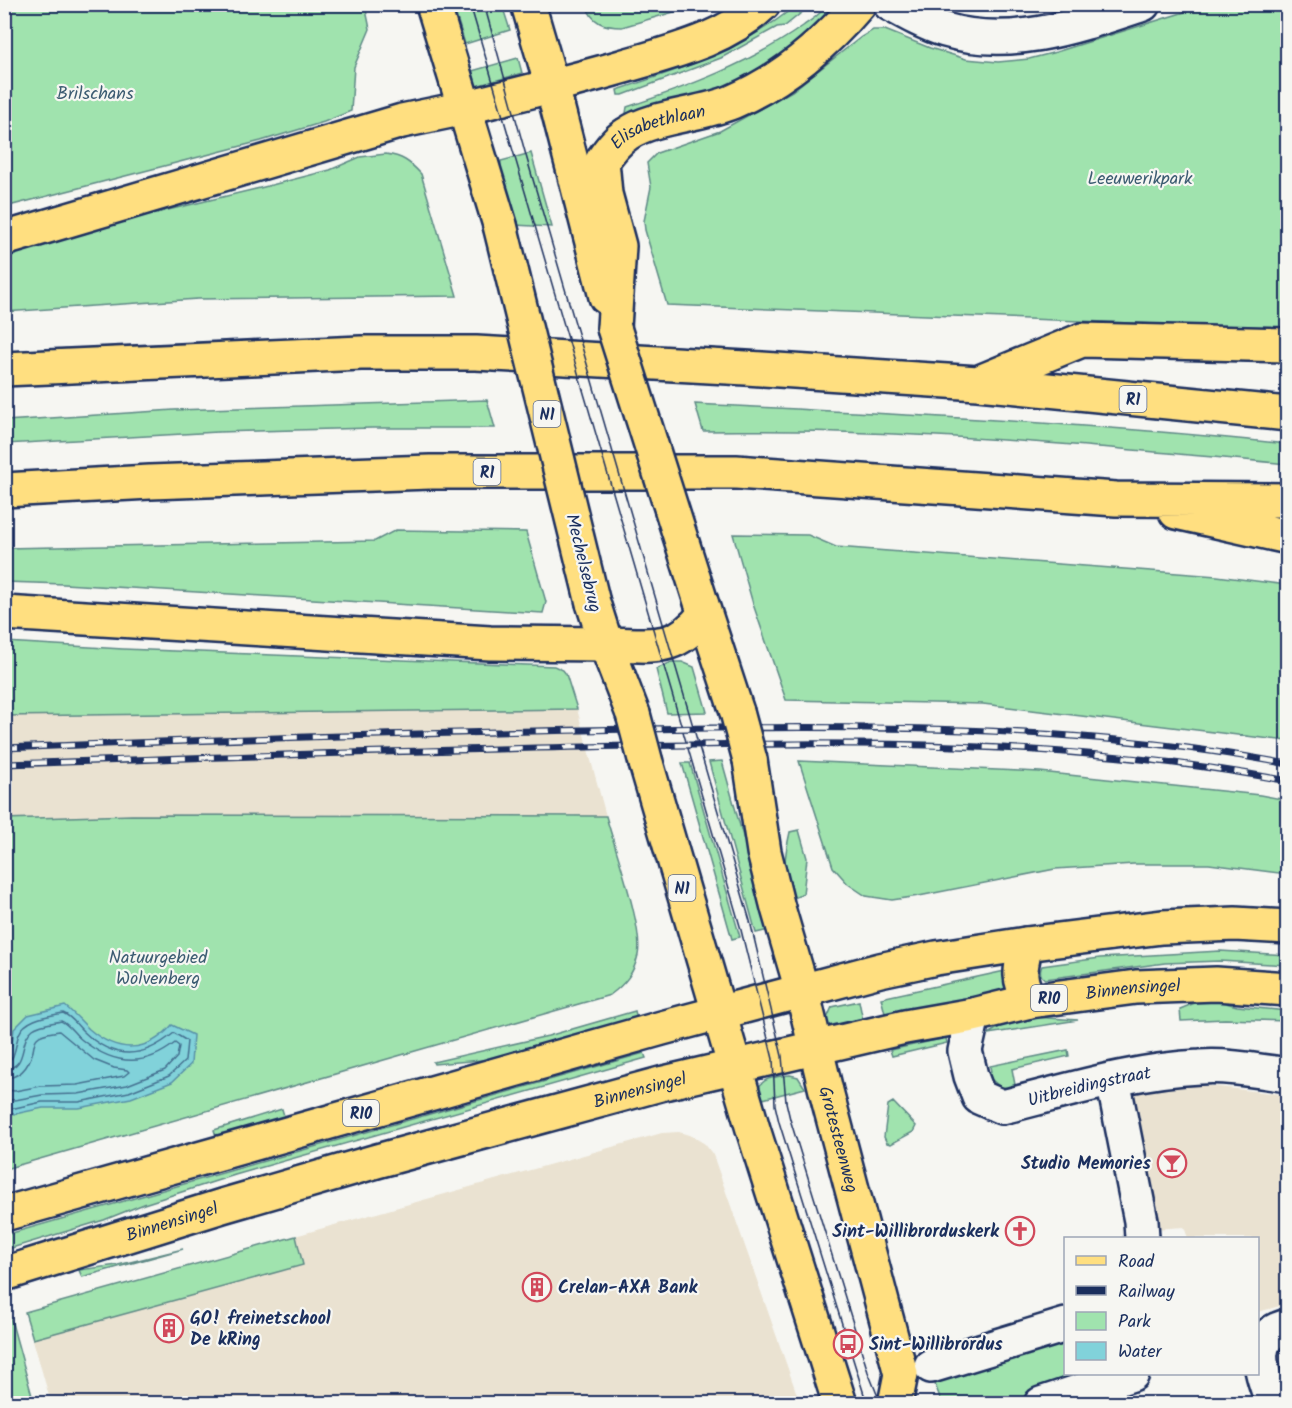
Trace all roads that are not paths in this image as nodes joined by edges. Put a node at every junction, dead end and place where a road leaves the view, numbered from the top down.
1 (433, 4) edge
2 (528, 4) edge
3 (763, 4) edge
4 (859, 4) edge
5 (890, 4) edge
6 (1143, 4) edge
7 (552, 86) junction
8 (465, 108) junction
9 (602, 228) junction
10 (4, 239) edge
11 (1287, 345) edge
12 (4, 369) edge
13 (978, 383) junction
14 (1287, 414) edge
15 (4, 490) edge
16 (1116, 499) junction
17 (1287, 500) edge
18 (1287, 537) edge
19 (703, 609) junction
20 (4, 613) edge
21 (606, 644) junction
22 (1287, 927) edge
23 (1026, 944) junction
24 (1287, 989) edge
25 (802, 990) junction
26 (1030, 1001) junction
27 (718, 1013) junction
28 (973, 1014) junction
29 (816, 1049) junction
30 (734, 1068) junction
31 (1287, 1075) edge
32 (1113, 1080) junction
33 (4, 1214) edge
34 (1142, 1237) edge
35 (4, 1274) edge
36 (1064, 1325) edge
37 (1287, 1326) edge
38 (1260, 1345) edge
39 (931, 1366) dead end
40 (1129, 1375) edge
41 (840, 1404) edge
42 (894, 1404) edge
43 (1041, 1404) edge
44 (1273, 1404) edge

1 - 8 main road, N1
2 - 7 main road
3 - 7 main road
4 - 9 main road, Elisabethlaan
5 - 6 street
7 - 8 main road
7 - 9 main road
8 - 10 main road
8 - 21 main road, Mechelsebrug / N1, bridge
9 - 19 main road, Elisabethlaan, bridge
11 - 13 main road
12 - 13 main road, R1
13 - 14 main road, R1
15 - 16 main road, R1
16 - 17 main road, R1
16 - 18 main road
19 - 21 main road
19 - 25 main road, bridge
20 - 21 main road
21 - 27 main road, Mechelsebrug / N1, bridge
22 - 23 main road
23 - 25 main road
23 - 26 main road
24 - 26 main road, Binnensingel / R10
25 - 27 main road, R10
25 - 29 main road, Grotesteenweg
26 - 28 main road, Binnensingel / R10
27 - 30 main road, N1
27 - 33 main road, R10
28 - 29 main road, Binnensingel / R10
28 - 32 street, Uitbreidingstraat
29 - 30 main road, Binnensingel / R10
29 - 42 main road, Grotesteenweg
30 - 35 main road, Binnensingel / R10
30 - 41 main road, N1
31 - 32 street, Uitbreidingstraat
32 - 34 street
36 - 39 street
37 - 38 street
38 - 44 street
40 - 43 street

